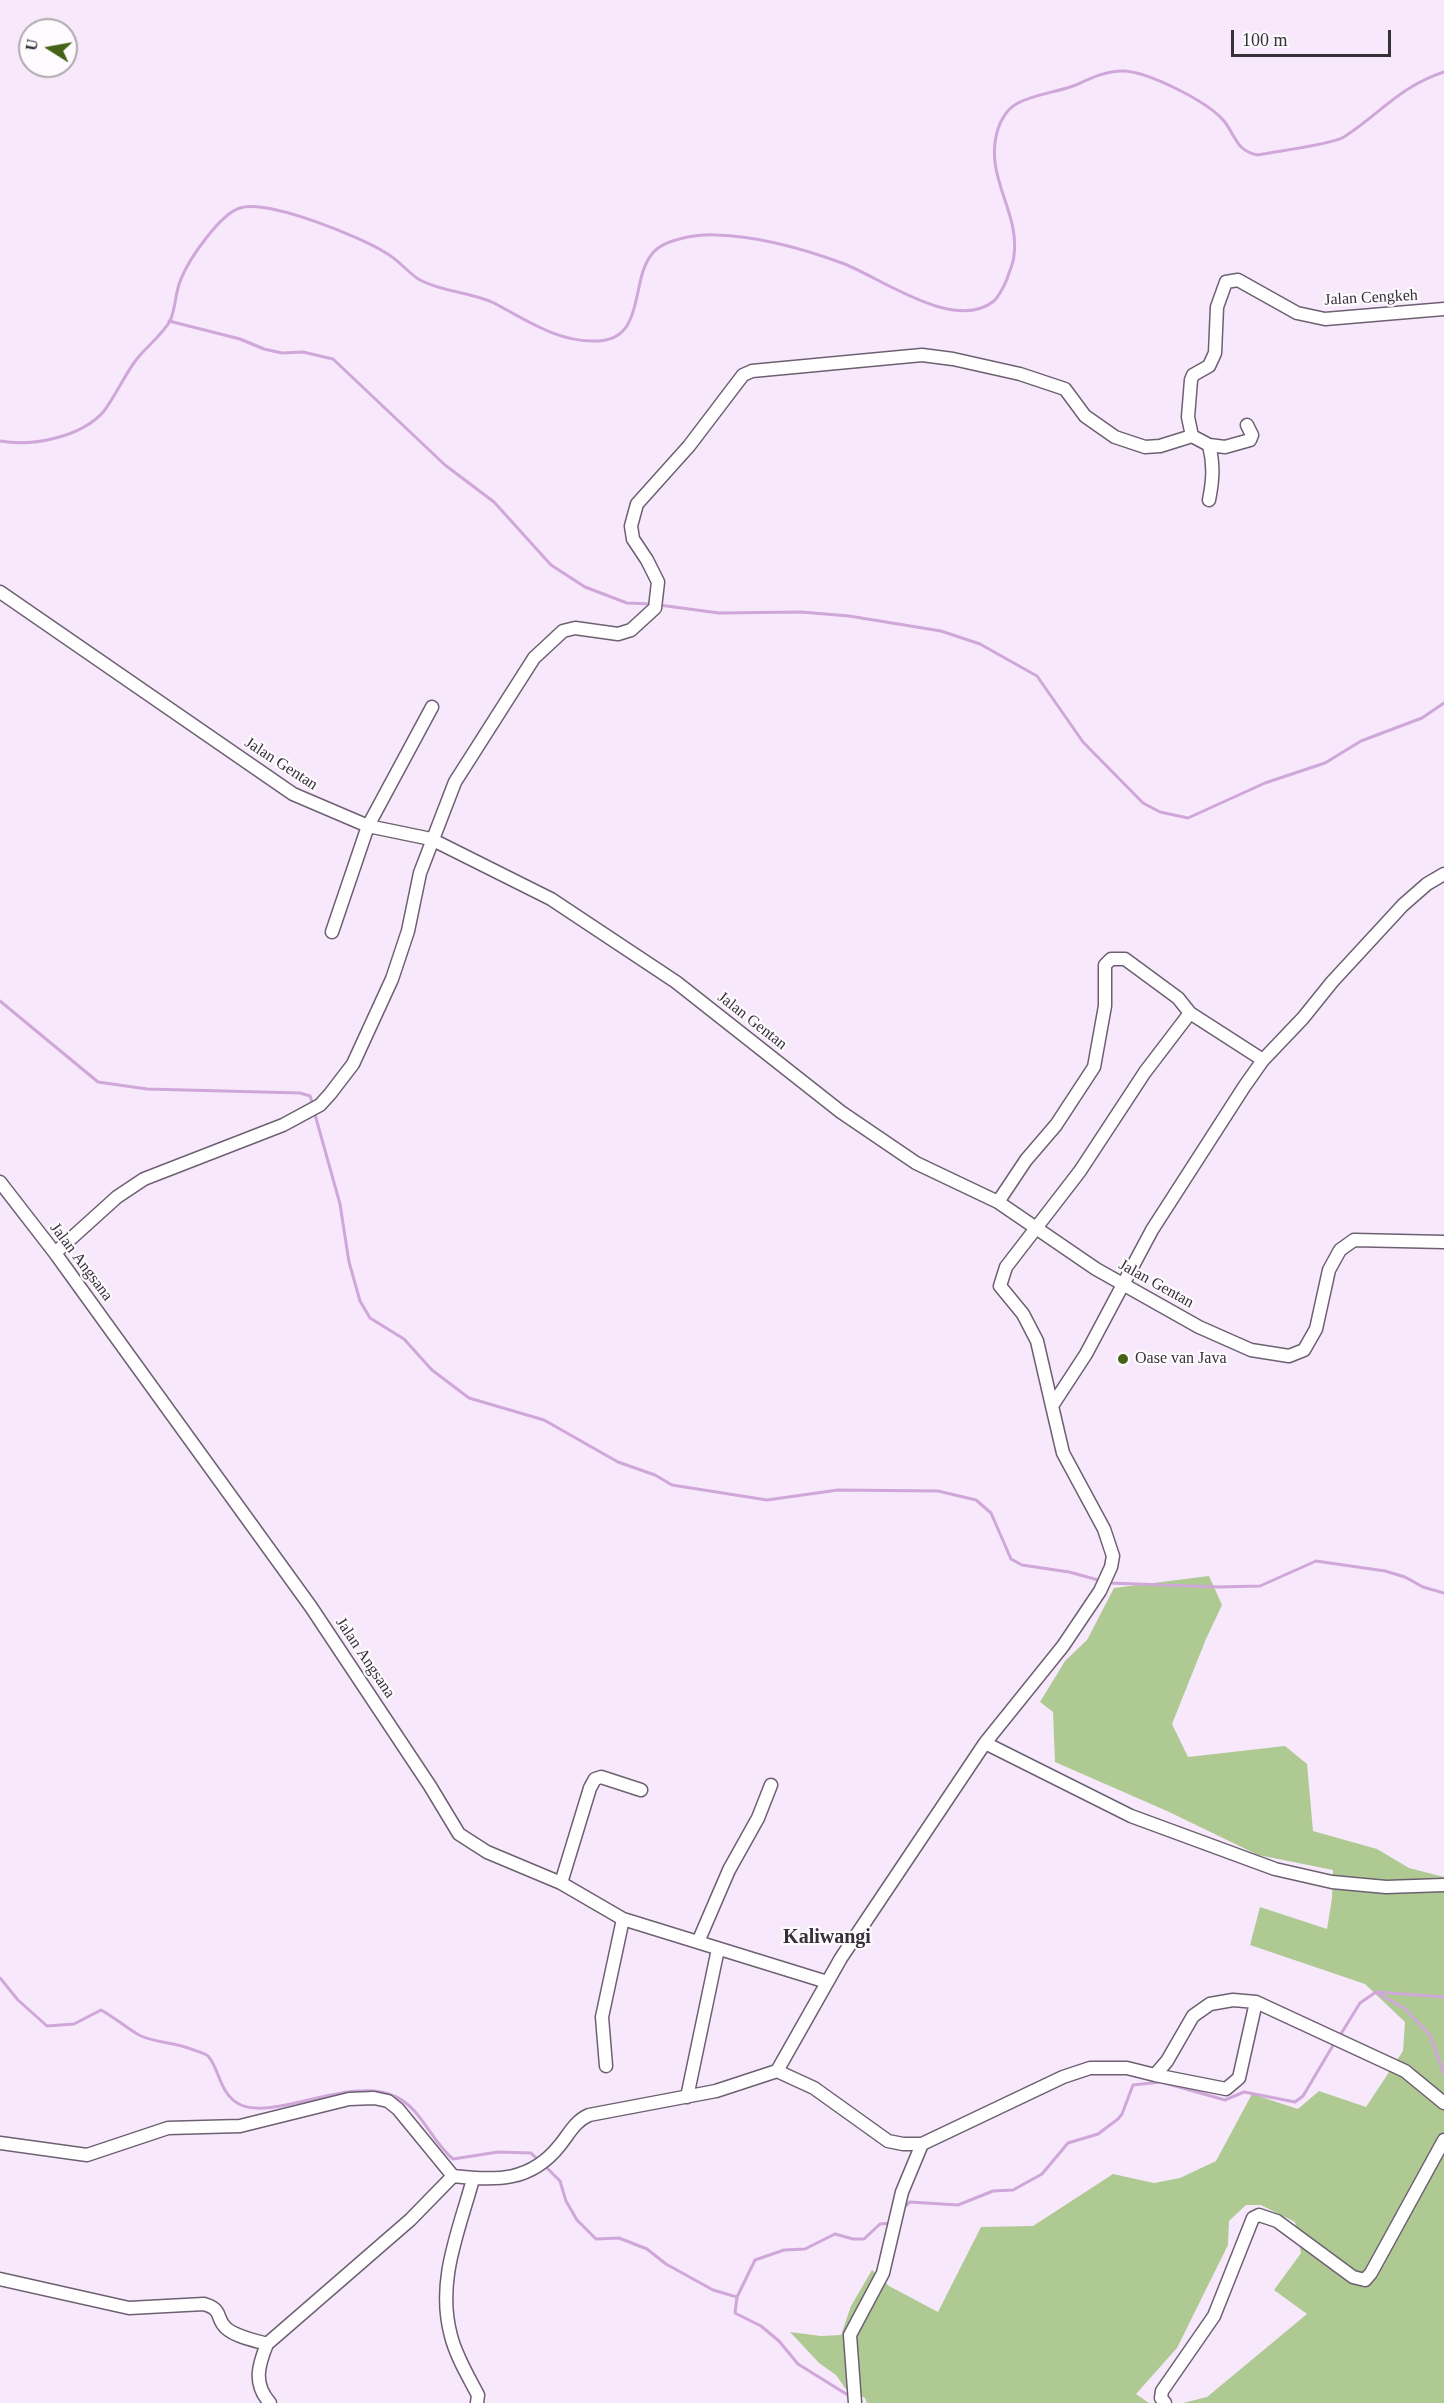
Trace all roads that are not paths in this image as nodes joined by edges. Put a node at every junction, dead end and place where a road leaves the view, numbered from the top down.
1 (1444, 309) edge
2 (1248, 425) dead end
3 (1192, 436) junction
4 (1209, 445) junction
5 (1209, 500) dead end
6 (0, 592) edge
7 (432, 707) dead end
8 (368, 826) junction
9 (431, 839) junction
10 (1444, 874) edge
11 (332, 932) dead end
12 (1190, 1013) junction
13 (1263, 1060) junction
14 (0, 1182) edge
15 (998, 1202) junction
16 (1035, 1226) junction
17 (1444, 1242) edge
18 (55, 1252) junction
19 (1122, 1285) junction
20 (1052, 1406) junction
21 (985, 1743) junction
22 (771, 1785) dead end
23 (641, 1790) dead end
24 (561, 1882) junction
25 (1444, 1885) edge
26 (623, 1919) junction
27 (698, 1942) junction
28 (718, 1949) junction
29 (827, 1982) junction
30 (1256, 2002) junction
31 (606, 2066) dead end
32 (777, 2071) junction
33 (1155, 2075) junction
34 (687, 2097) junction
35 (1444, 2103) edge
36 (1444, 2140) edge
37 (0, 2144) edge
38 (922, 2144) junction
39 (453, 2176) junction
40 (474, 2178) junction
41 (0, 2279) edge
42 (267, 2344) junction
43 (855, 2399) edge
44 (1160, 2401) edge
45 (270, 2403) edge
46 (477, 2403) edge

1 - 3 street, Jalan Cengkeh
2 - 4 street
3 - 4 street
3 - 9 street
4 - 5 street
6 - 8 street, Jalan Gentan
7 - 8 street
8 - 9 street, Jalan Gentan
8 - 11 street
9 - 15 street, Jalan Gentan
9 - 18 street
10 - 13 street
12 - 13 street
12 - 15 street
12 - 16 street
13 - 19 street
14 - 18 street, Jalan Angsana
15 - 16 street, Jalan Gentan
16 - 19 street, Jalan Gentan
16 - 20 street
17 - 19 street, Jalan Gentan
18 - 24 street, Jalan Angsana
19 - 20 street
20 - 21 street
21 - 25 street
21 - 29 street
22 - 27 street
23 - 24 street
24 - 26 street, Jalan Angsana
26 - 27 street, Jalan Angsana
26 - 31 street
27 - 28 street, Jalan Angsana
28 - 29 street, Jalan Angsana
28 - 34 street
29 - 32 street
30 - 33 street
30 - 33 street
30 - 35 street
32 - 34 street
32 - 38 street
33 - 38 street
34 - 40 street
36 - 44 street
37 - 39 street
38 - 43 street
39 - 40 street
39 - 42 street
40 - 46 street
41 - 42 street
42 - 45 street

